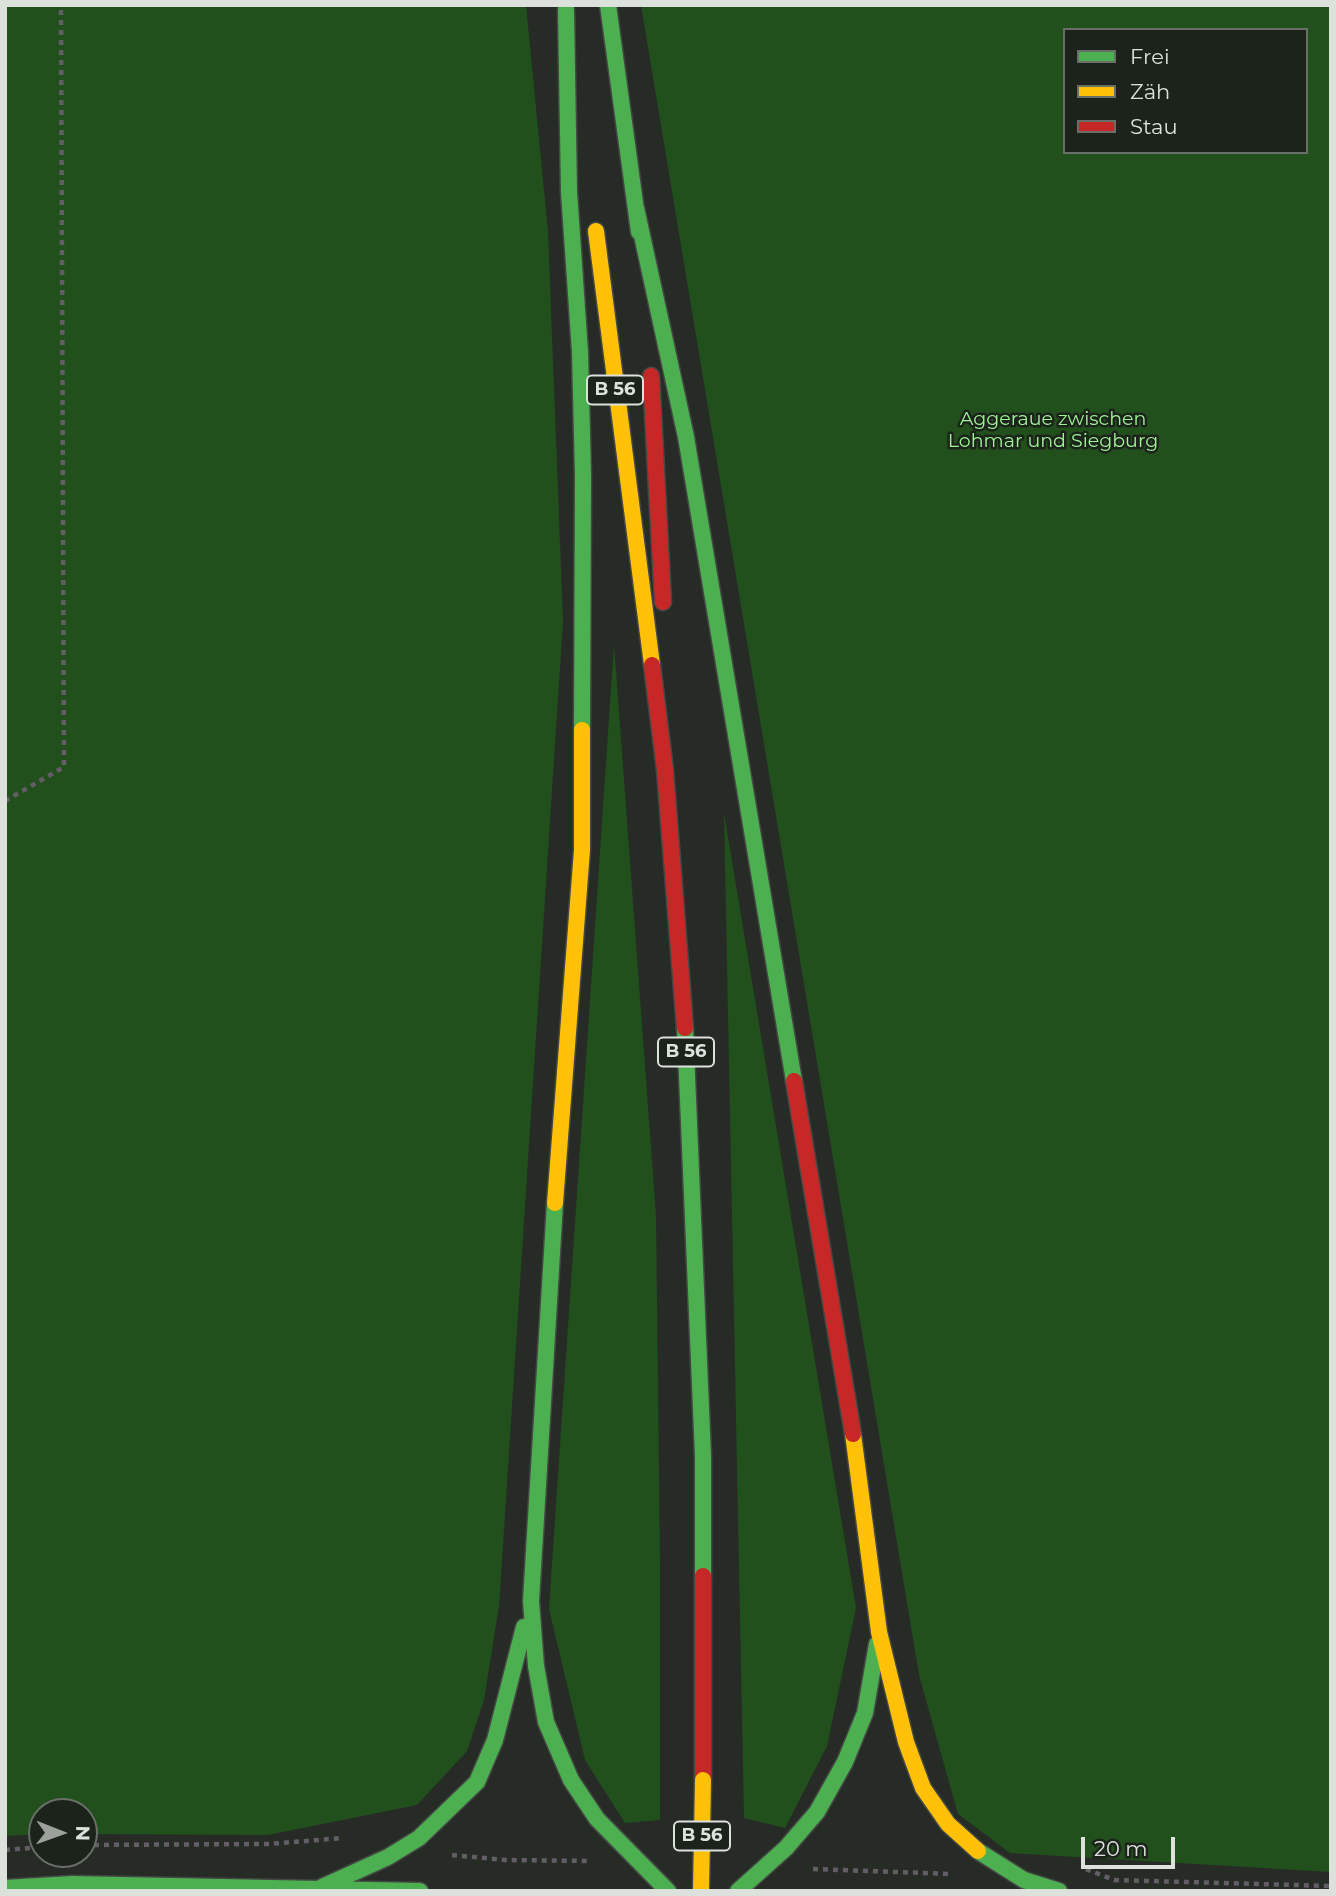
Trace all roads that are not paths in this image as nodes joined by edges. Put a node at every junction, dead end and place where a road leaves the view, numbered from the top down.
1 (608, 5) edge
2 (566, 8) edge
3 (585, 147) dead end
4 (636, 208) junction
5 (594, 215) dead end
6 (665, 770) junction
7 (531, 1601) junction
8 (879, 1632) junction
9 (322, 1887) junction
10 (5, 1888) edge
11 (420, 1891) edge
12 (668, 1891) edge
13 (701, 1891) edge
14 (738, 1891) edge
15 (1059, 1891) edge

1 - 4 main road, B 56
2 - 3 main road
2 - 7 main road
4 - 6 main road, B 56
4 - 8 main road
5 - 6 main road, B 56
6 - 13 main road, B 56, bridge
7 - 9 main road
7 - 12 main road
8 - 14 main road
8 - 15 main road
9 - 10 main road
9 - 11 main road

